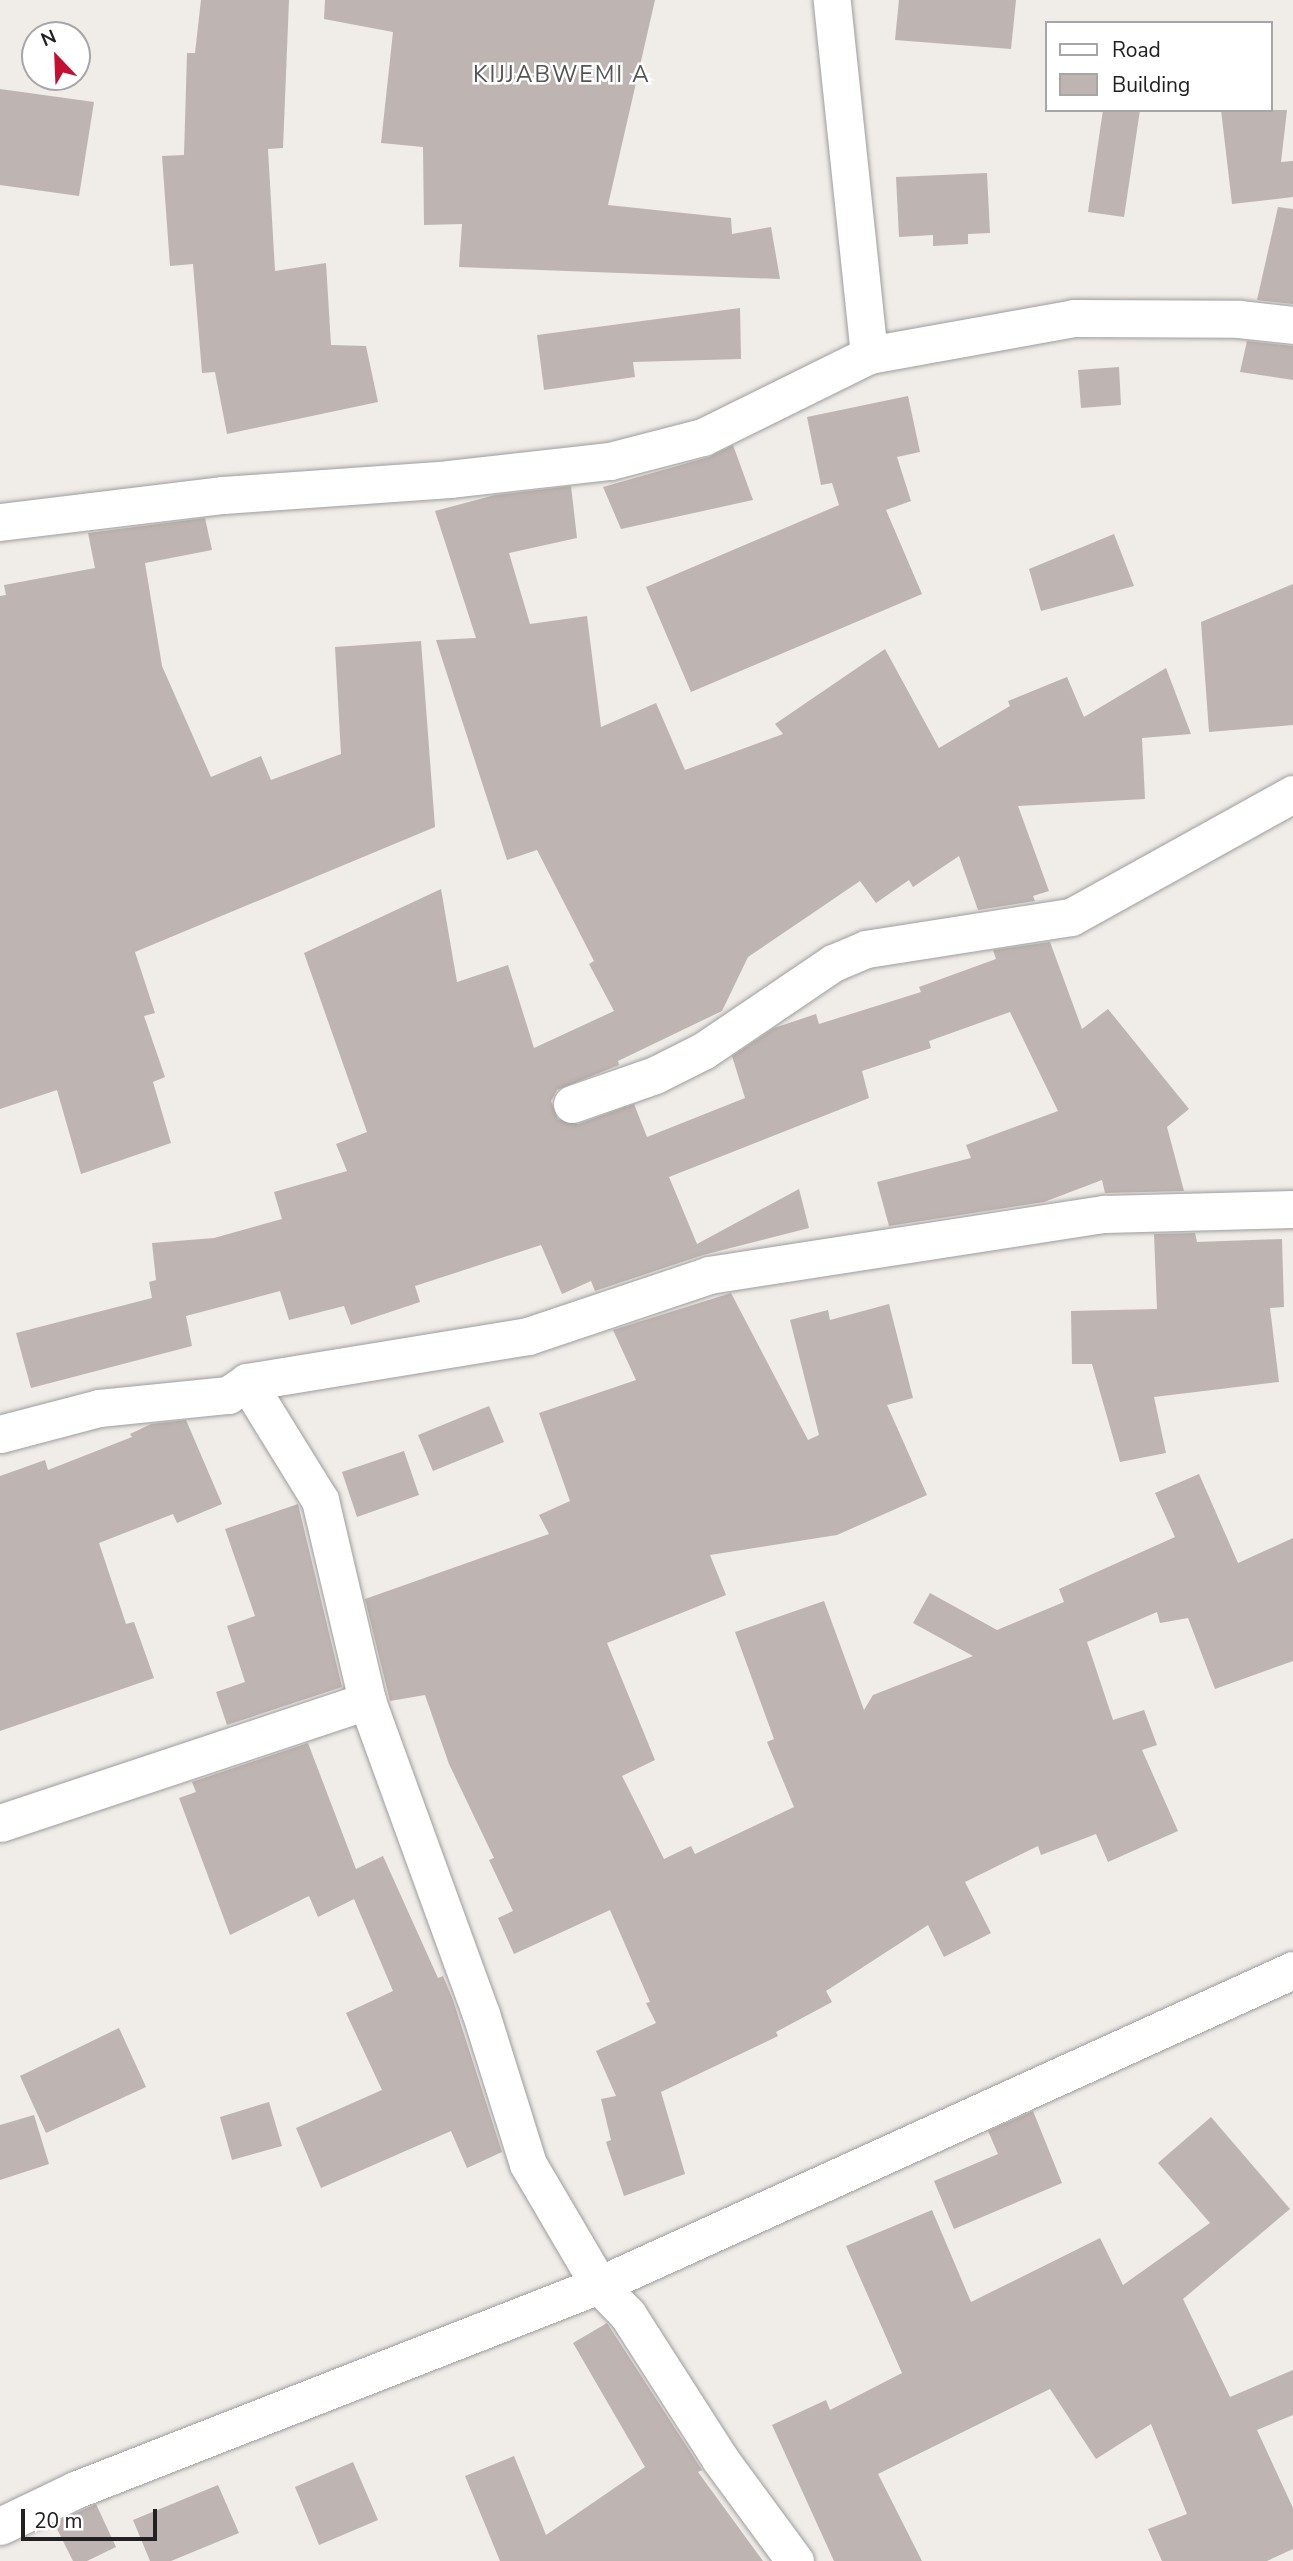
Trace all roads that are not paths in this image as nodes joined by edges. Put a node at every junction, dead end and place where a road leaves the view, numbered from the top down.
1 (832, 0) edge
2 (1293, 325) edge
3 (869, 355) junction
4 (0, 522) edge
5 (1293, 794) edge
6 (572, 1104) dead end
7 (1293, 1209) edge
8 (247, 1382) junction
9 (0, 1434) edge
10 (367, 1701) junction
11 (0, 1823) edge
12 (1293, 1970) edge
13 (599, 2285) junction
14 (0, 2526) edge
15 (795, 2561) edge

1 - 3 street
2 - 3 street
3 - 4 street
5 - 6 street
7 - 8 street
8 - 9 street
8 - 10 street
10 - 11 street
10 - 13 street
12 - 13 street
13 - 14 street
13 - 15 street

